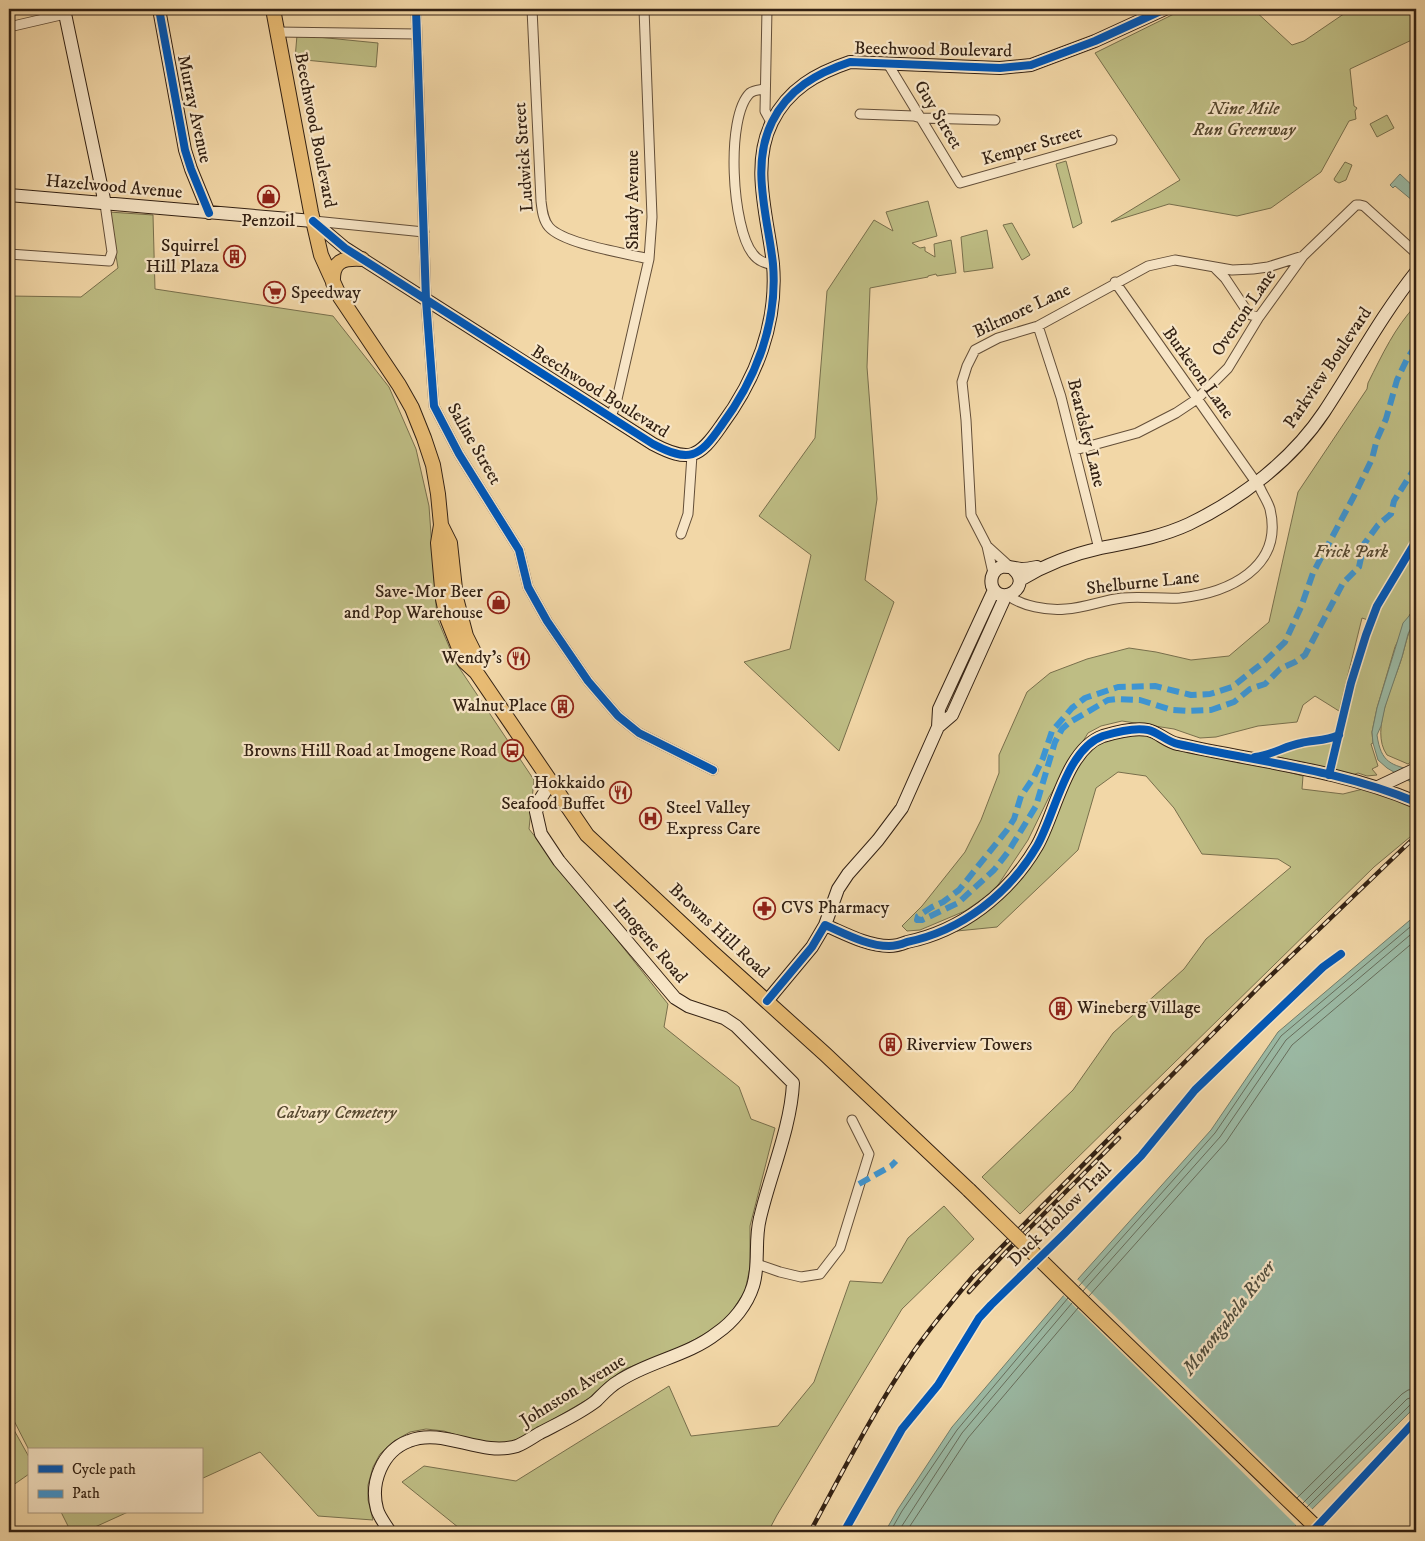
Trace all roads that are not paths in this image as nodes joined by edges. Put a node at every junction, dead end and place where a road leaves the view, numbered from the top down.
1 (159, 9) edge
2 (273, 9) edge
3 (416, 9) edge
4 (532, 9) edge
5 (644, 9) edge
6 (767, 9) edge
7 (1165, 9) edge
8 (64, 11) edge
9 (9, 27) edge
10 (278, 32) junction
11 (417, 34) junction
12 (888, 64) junction
13 (764, 90) junction
14 (860, 114) dead end
15 (921, 118) junction
16 (995, 120) dead end
17 (771, 122) junction
18 (1112, 140) dead end
19 (960, 183) joint
20 (9, 195) edge
21 (105, 204) junction
22 (209, 213) junction
23 (314, 221) junction
24 (424, 232) junction
25 (1416, 252) edge
26 (9, 254) edge
27 (1303, 256) junction
28 (362, 259) junction
29 (649, 259) junction
30 (773, 265) junction
31 (1214, 267) junction
32 (1416, 272) edge
33 (1115, 282) junction
34 (333, 284) junction
35 (426, 300) junction
36 (1259, 316) junction
37 (1038, 326) junction
38 (1196, 399) junction
39 (611, 417) junction
40 (1074, 450) junction
41 (692, 455) junction
42 (1256, 482) junction
43 (681, 534) dead end
44 (987, 546) junction
45 (1099, 549) junction
46 (1010, 567) junction
47 (1042, 567) junction
48 (993, 572) junction
49 (1009, 589) junction
50 (1416, 769) edge
51 (712, 770) dead end
52 (551, 782) junction
53 (1382, 785) junction
54 (1416, 802) edge
55 (825, 924) junction
56 (767, 1001) junction
57 (793, 1083) joint
58 (852, 1120) dead end
59 (757, 1264) junction
60 (390, 1532) edge
61 (1321, 1532) edge

1 - 22 street, Murray Avenue
2 - 10 main road, Beechwood Boulevard
3 - 11 street, Saline Street
4 - 29 street, Ludwick Street
5 - 29 street, Shady Avenue
6 - 13 street
7 - 12 street, Beechwood Boulevard
8 - 9 street
8 - 21 street
10 - 11 street
10 - 23 main road, Beechwood Boulevard
11 - 24 street, Saline Street
12 - 15 street, Guy Street
12 - 17 street, Beechwood Boulevard
13 - 17 street
13 - 30 street
14 - 15 street
15 - 16 street
15 - 19 street, Guy Street
17 - 30 street, Beechwood Boulevard
18 - 19 street, Kemper Street
20 - 21 street, Hazelwood Avenue
21 - 22 street, Hazelwood Avenue
21 - 26 street
22 - 23 street, Hazelwood Avenue
23 - 24 street, Hazelwood Avenue
23 - 28 street, Beechwood Boulevard
23 - 34 main road, Browns Hill Road
24 - 35 street, Saline Street
25 - 27 street, Overton Lane
27 - 31 street, Biltmore Lane
27 - 36 street, Overton Lane
28 - 34 main road
28 - 35 street, Beechwood Boulevard
29 - 39 street, Shady Avenue
30 - 41 street, Beechwood Boulevard
31 - 33 street, Biltmore Lane
31 - 36 street
32 - 42 street, Parkview Boulevard
33 - 37 street, Biltmore Lane
33 - 38 street, Burketon Lane
34 - 52 main road, Browns Hill Road
35 - 39 street, Beechwood Boulevard
35 - 51 street, Saline Street
36 - 38 street, Overton Lane
37 - 40 street, Beardsley Lane
37 - 44 street, Biltmore Lane
38 - 40 street, Overton Lane
38 - 42 street, Burketon Lane
39 - 41 street, Beechwood Boulevard
40 - 45 street, Beardsley Lane
41 - 43 street
42 - 45 street, Parkview Boulevard
42 - 49 street, Shelburne Lane
44 - 46 street
44 - 48 street
45 - 47 street, Parkview Boulevard
46 - 47 street, Parkview Boulevard
46 - 48 street, Parkview Boulevard
46 - 49 street
47 - 49 street, Parkview Boulevard
48 - 49 street
49 - 55 street
50 - 53 street
52 - 56 main road, Browns Hill Road
52 - 57 street, Imogene Road
53 - 54 street
53 - 55 street
55 - 56 street
56 - 61 main road, Browns Hill Road, bridge
57 - 59 street, Johnston Avenue
58 - 59 street
59 - 60 street, Johnston Avenue

